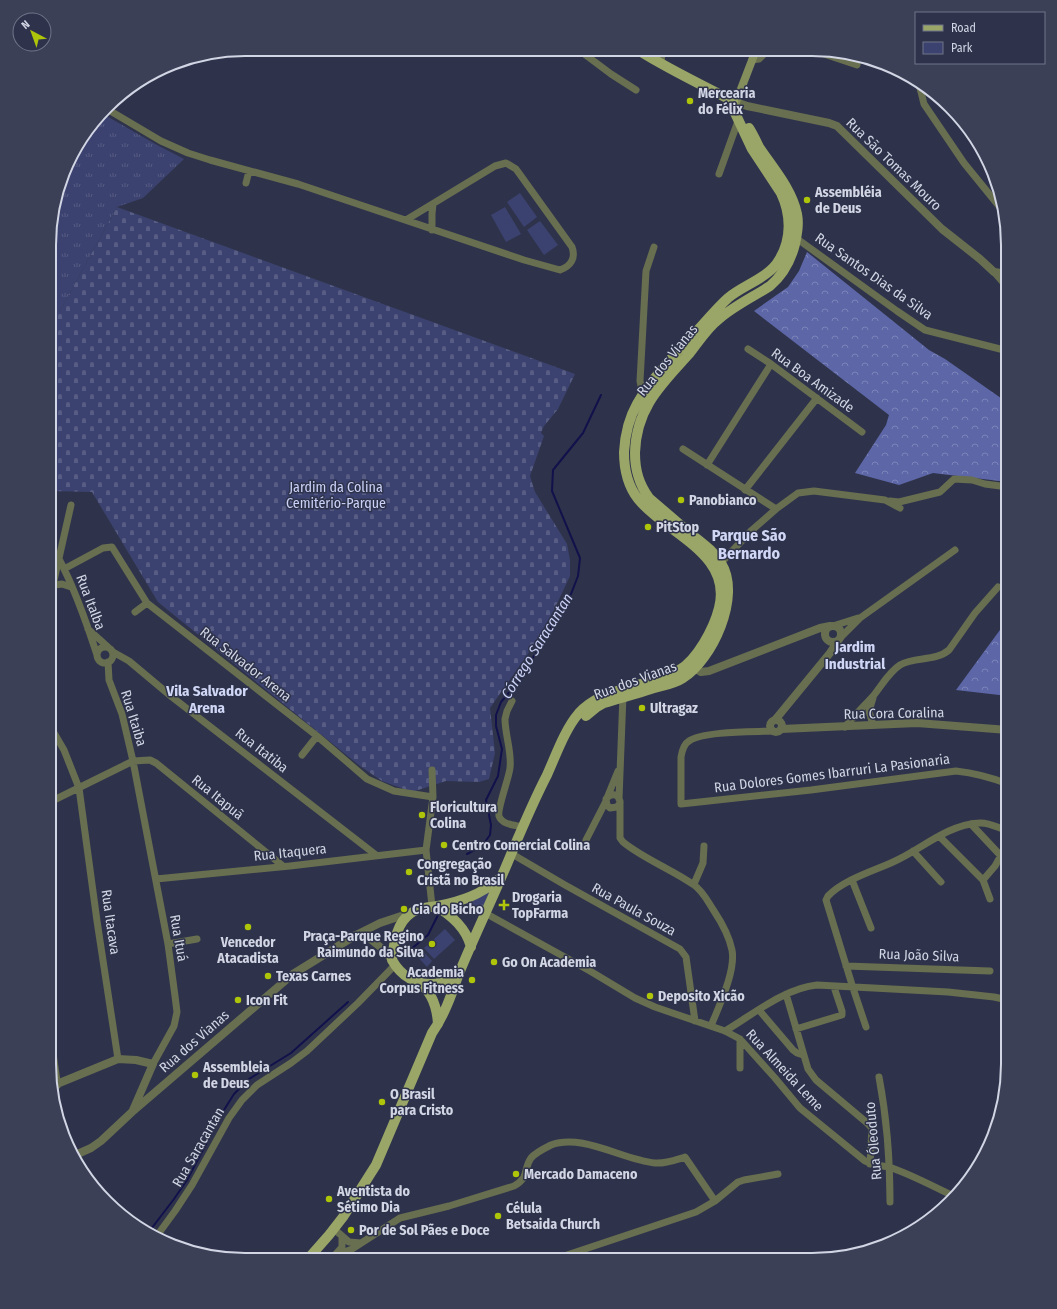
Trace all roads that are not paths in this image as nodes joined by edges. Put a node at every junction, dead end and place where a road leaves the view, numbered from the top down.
1 (587, 56) edge
2 (648, 56) edge
3 (662, 56) edge
4 (754, 56) edge
5 (762, 56) edge
6 (835, 58) edge
7 (752, 60) junction
8 (661, 64) junction
9 (857, 65) dead end
10 (636, 90) dead end
11 (921, 91) edge
12 (732, 100) junction
13 (111, 111) edge
14 (738, 121) junction
15 (249, 170) junction
16 (719, 174) dead end
17 (246, 183) dead end
18 (996, 201) edge
19 (433, 204) junction
20 (406, 220) junction
21 (793, 220) junction
22 (432, 230) junction
23 (796, 238) junction
24 (654, 247) dead end
25 (994, 272) junction
26 (1001, 273) edge
27 (1001, 280) edge
28 (748, 349) dead end
29 (1001, 349) edge
30 (771, 364) junction
31 (643, 395) junction
32 (817, 398) junction
33 (862, 432) dead end
34 (683, 449) dead end
35 (707, 465) junction
36 (1001, 486) edge
37 (745, 490) junction
38 (886, 501) junction
39 (71, 505) dead end
40 (900, 508) dead end
41 (776, 509) junction
42 (955, 550) dead end
43 (58, 559) junction
44 (718, 566) junction
45 (64, 569) junction
46 (56, 572) edge
47 (56, 585) edge
48 (71, 587) junction
49 (998, 587) dead end
50 (147, 603) junction
51 (135, 612) dead end
52 (860, 618) junction
53 (833, 626) junction
54 (88, 629) junction
55 (805, 634) junction
56 (826, 637) junction
57 (840, 638) junction
58 (111, 649) junction
59 (98, 658) junction
60 (108, 662) junction
61 (821, 662) junction
62 (691, 667) junction
63 (109, 680) junction
64 (623, 693) junction
65 (874, 695) junction
66 (512, 701) dead end
67 (775, 720) junction
68 (873, 725) junction
69 (845, 727) junction
70 (781, 729) junction
71 (1001, 729) edge
72 (773, 731) junction
73 (56, 736) edge
74 (317, 736) junction
75 (302, 755) dead end
76 (133, 761) junction
77 (620, 767) junction
78 (432, 770) dead end
79 (1001, 782) edge
80 (79, 788) junction
81 (433, 797) junction
82 (56, 799) edge
83 (606, 799) junction
84 (619, 801) junction
85 (971, 824) junction
86 (523, 827) junction
87 (1001, 829) edge
88 (939, 836) junction
89 (586, 840) dead end
90 (704, 846) dead end
91 (426, 850) junction
92 (913, 851) junction
93 (512, 854) junction
94 (376, 855) junction
95 (1001, 856) joint
96 (282, 866) junction
97 (500, 878) junction
98 (156, 879) junction
99 (852, 880) junction
100 (983, 880) junction
101 (941, 882) dead end
102 (694, 884) junction
103 (990, 899) dead end
104 (434, 906) junction
105 (411, 913) junction
106 (485, 913) junction
107 (871, 928) dead end
108 (356, 935) junction
109 (197, 939) dead end
110 (168, 944) junction
111 (471, 947) junction
112 (394, 962) junction
113 (846, 966) junction
114 (990, 971) dead end
115 (458, 976) junction
116 (418, 982) junction
117 (836, 987) junction
118 (851, 988) junction
119 (786, 994) junction
120 (1001, 998) edge
121 (759, 1010) junction
122 (695, 1021) junction
123 (438, 1024) junction
124 (711, 1026) junction
125 (866, 1027) dead end
126 (796, 1029) junction
127 (725, 1031) junction
128 (740, 1039) junction
129 (803, 1055) junction
130 (118, 1059) junction
131 (153, 1064) junction
132 (740, 1068) dead end
133 (879, 1077) dead end
134 (57, 1084) edge
135 (132, 1112) junction
136 (79, 1154) edge
137 (872, 1165) junction
138 (887, 1167) junction
139 (778, 1174) dead end
140 (949, 1194) edge
141 (715, 1201) junction
142 (890, 1202) dead end
143 (334, 1229) junction
144 (159, 1233) edge
145 (342, 1237) junction
146 (362, 1243) junction
147 (318, 1248) junction
148 (313, 1253) edge
149 (322, 1253) edge
150 (335, 1253) edge
151 (341, 1253) edge
152 (573, 1253) edge

1 - 10 street
2 - 8 main road
3 - 8 street
4 - 7 main road
5 - 7 street
6 - 9 street
7 - 12 main road
8 - 12 main road
11 - 18 street
12 - 14 main road, Rua dos Vianas
12 - 21 main road, Rua dos Vianas
12 - 25 street, Rua São Tomas Mouro
13 - 15 street
14 - 16 street
14 - 21 main road, Rua dos Vianas
15 - 17 street
15 - 20 street
19 - 20 street
19 - 22 street
19 - 22 street
20 - 22 street
21 - 23 main road, Rua dos Vianas
21 - 31 main road, Rua dos Vianas
23 - 29 street, Rua Santos Dias da Silva
23 - 44 main road, Rua dos Vianas
24 - 31 street
25 - 26 street
25 - 27 street
28 - 30 street, Rua Boa Amizade
30 - 32 street, Rua Boa Amizade
30 - 35 street
31 - 44 main road, Rua dos Vianas
32 - 33 street, Rua Boa Amizade
32 - 37 street
34 - 35 street
35 - 37 street
36 - 38 street
37 - 41 street
38 - 40 street
38 - 41 street
39 - 43 street
41 - 44 street
42 - 52 street
43 - 45 street, Rua Italba
43 - 46 street
44 - 62 main road, Rua dos Vianas
45 - 48 street, Rua Italba
45 - 50 street, Rua Salvador Arena
47 - 48 street
48 - 54 street, Rua Italba
49 - 65 street
50 - 51 street
50 - 74 street, Rua Salvador Arena
52 - 53 street
52 - 57 street
53 - 55 street
53 - 56 street
53 - 57 street
54 - 58 street, Rua Itatiba
54 - 59 street, Rua Italba
55 - 56 street
55 - 62 street
56 - 57 street
56 - 61 street
57 - 61 street
58 - 59 street
58 - 60 street
58 - 94 street, Rua Itatiba
59 - 60 street
59 - 63 street, Rua Italba
60 - 63 street, Rua Itaiba
61 - 67 street
62 - 64 main road, Rua dos Vianas
63 - 76 street, Rua Itaiba
64 - 77 street
64 - 86 main road, Rua dos Vianas
65 - 68 street
65 - 69 street
66 - 86 street
67 - 70 street
67 - 72 street
68 - 69 street, Rua Cora Coralina
68 - 71 street, Rua Cora Coralina
69 - 70 street, Rua Cora Coralina
70 - 72 street
72 - 79 street, Rua Dolores Gomes Ibarruri La Pasionaria
73 - 80 street, Rua Itacava
74 - 75 street
74 - 81 street, Rua Salvador Arena
76 - 80 street, Rua Itaiba
76 - 96 street, Rua Itapuã
76 - 98 street, Rua Ituá
77 - 83 street
77 - 84 street
78 - 81 street
80 - 82 street, Rua Itaiba
80 - 130 street, Rua Itacava
81 - 91 street
83 - 84 street
83 - 84 street
83 - 89 street
84 - 102 street
85 - 87 street
85 - 88 street
85 - 95 street
86 - 93 main road, Rua dos Vianas
88 - 92 street
88 - 100 street
90 - 102 street
91 - 94 street, Rua Itaquera
91 - 104 street
92 - 99 street
92 - 101 street
93 - 97 main road, Rua dos Vianas
93 - 122 street, Rua Paula Souza
94 - 96 street, Rua Itaquera
95 - 100 street
96 - 98 street, Rua Itaquera
97 - 104 main road, Rua dos Vianas
97 - 106 main road
98 - 110 street, Rua Ituá
99 - 107 street
99 - 113 street
100 - 103 street
102 - 124 street
104 - 105 main road, Rua dos Vianas
104 - 111 main road
105 - 108 street, Rua dos Vianas
105 - 112 main road
106 - 111 main road
106 - 122 street, Rua Almeida Leme
108 - 112 street
108 - 135 street, Rua dos Vianas
109 - 110 street
110 - 131 street, Rua Ituá
111 - 115 main road
112 - 116 main road
112 - 144 street, Rua Saracantan
113 - 114 street, Rua João Silva
113 - 118 street
115 - 116 main road
115 - 123 main road
116 - 123 main road
117 - 118 street
117 - 119 street
117 - 126 street
118 - 120 street
118 - 125 street
119 - 121 street
119 - 126 street
121 - 127 street
121 - 129 street
122 - 124 street, Rua Almeida Leme
123 - 143 main road
124 - 127 street, Rua Almeida Leme
126 - 129 street
127 - 128 street, Rua Almeida Leme
128 - 132 street
128 - 137 street, Rua Almeida Leme
129 - 137 street
130 - 131 street
130 - 134 street
131 - 135 street, Rua Ituá
133 - 138 street, Rua Óleoduto
135 - 136 street, Rua dos Vianas
137 - 138 street, Rua Almeida Leme
138 - 140 street, Rua Almeida Leme
138 - 142 street, Rua Óleoduto
139 - 141 street
141 - 146 street
141 - 152 street
143 - 145 street
143 - 147 main road
145 - 146 street
145 - 150 street
146 - 151 street
147 - 148 main road
147 - 149 street

